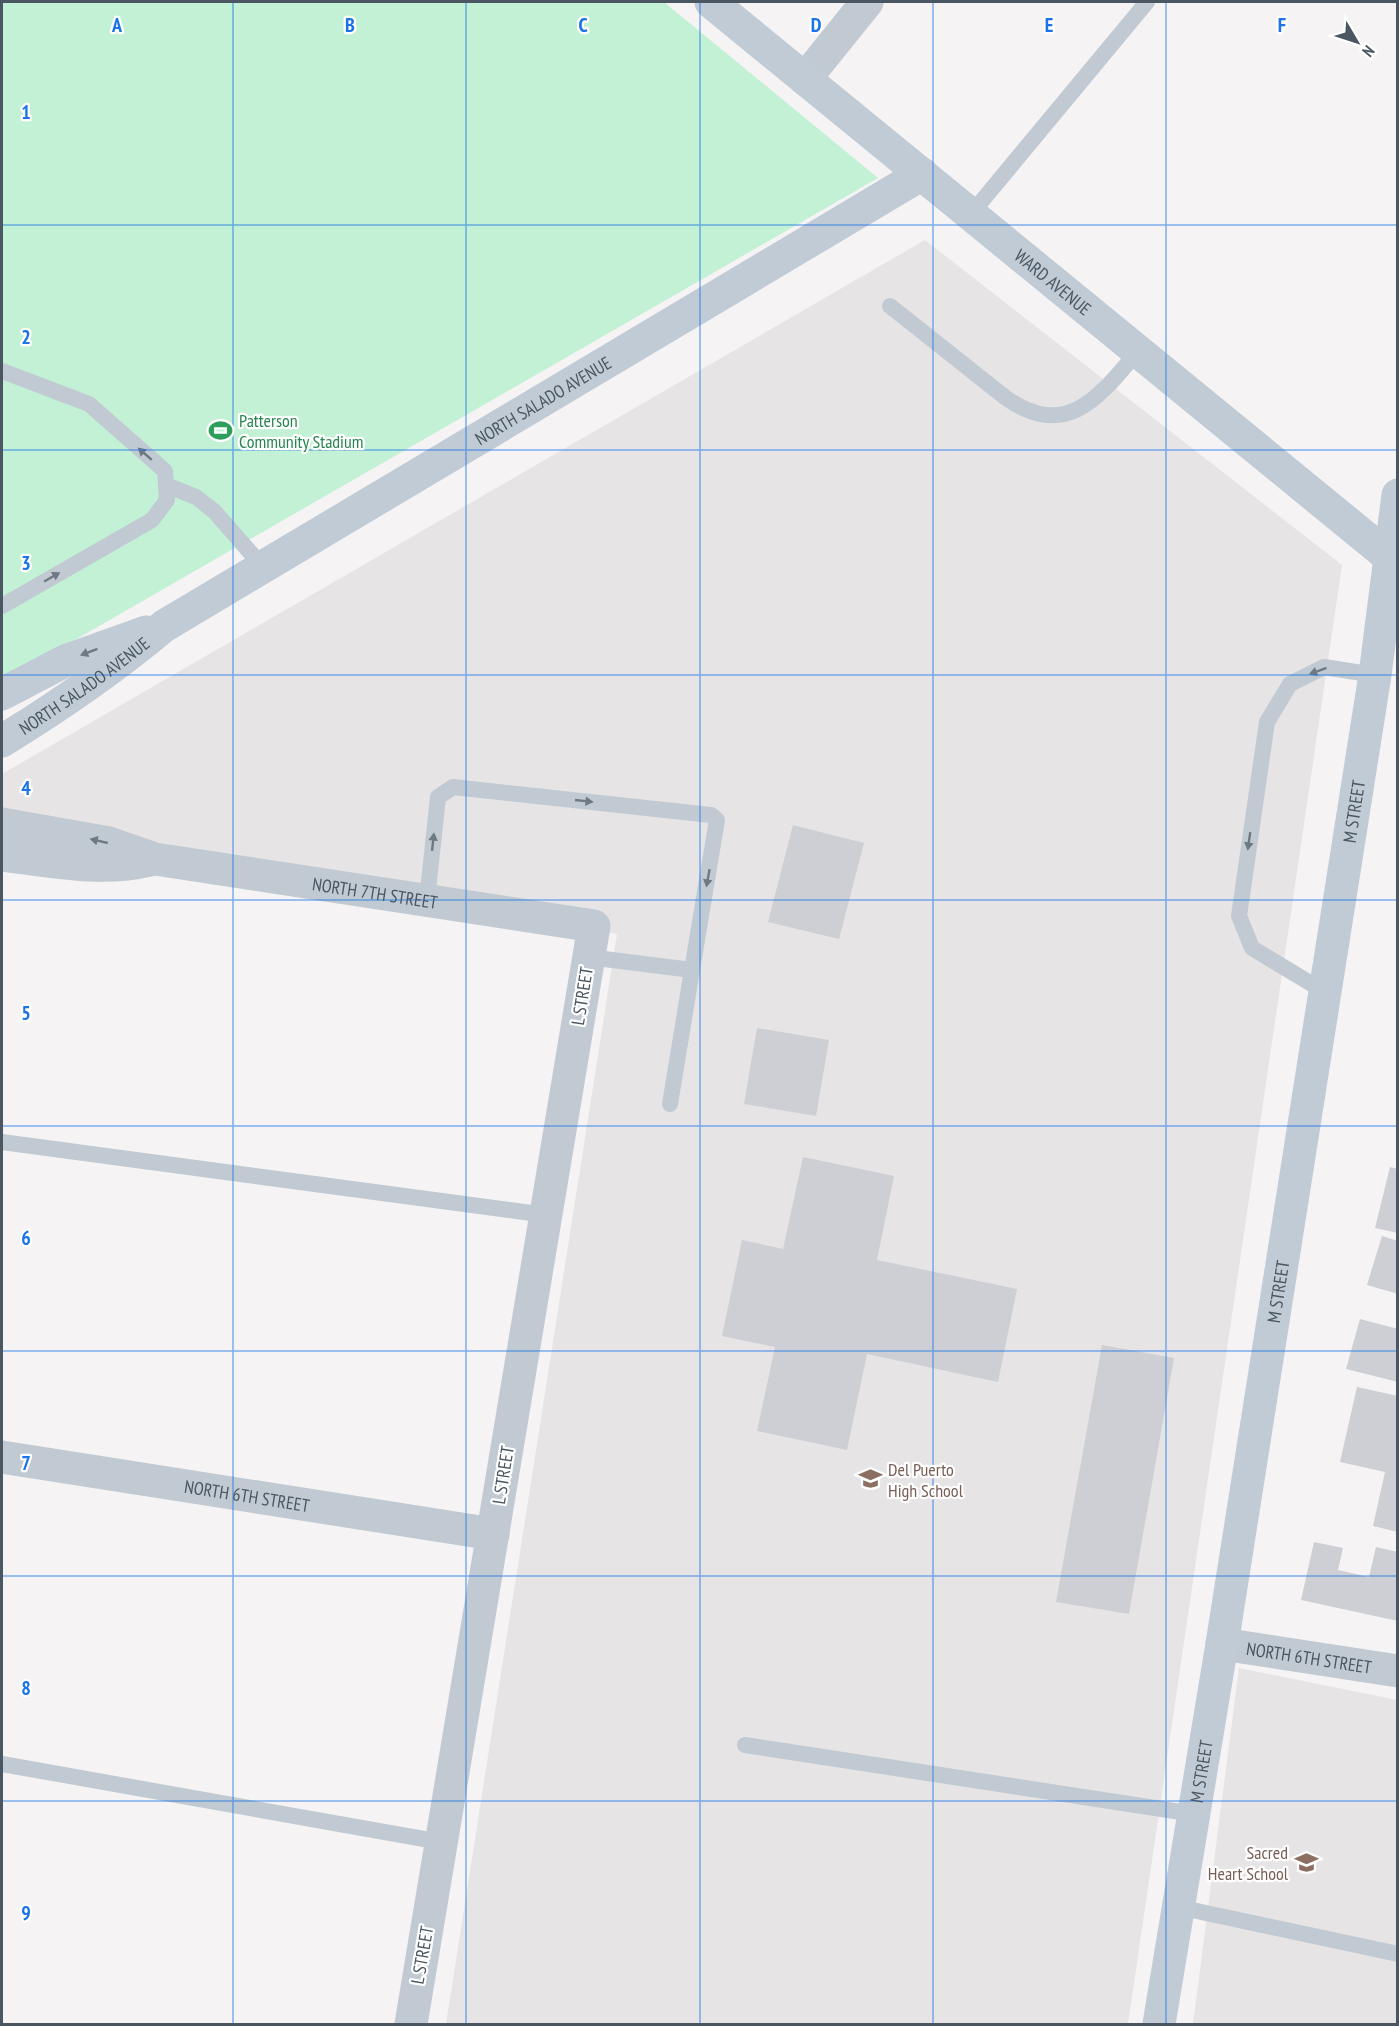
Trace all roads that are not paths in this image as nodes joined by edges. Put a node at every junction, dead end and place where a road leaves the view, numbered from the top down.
1 (711, 2) edge
2 (867, 2) edge
3 (1147, 2) edge
4 (805, 79) junction
5 (922, 174) junction
6 (971, 214) junction
7 (890, 306) dead end
8 (1138, 351) junction
9 (2, 371) edge
10 (166, 485) junction
11 (1398, 495) edge
12 (1394, 561) edge
13 (263, 567) junction
14 (2, 606) edge
15 (164, 626) junction
16 (1375, 675) junction
17 (2, 694) edge
18 (2, 741) edge
19 (2, 824) edge
20 (2, 855) edge
21 (154, 859) junction
22 (427, 900) junction
23 (591, 942) junction
24 (692, 970) junction
25 (1325, 992) junction
26 (670, 1104) dead end
27 (2, 1142) edge
28 (546, 1215) junction
29 (2, 1457) edge
30 (493, 1534) junction
31 (1222, 1644) junction
32 (1398, 1671) edge
33 (745, 1745) dead end
34 (2, 1764) edge
35 (1194, 1814) junction
36 (441, 1842) junction
37 (1178, 1907) junction
38 (1398, 1954) edge
39 (411, 2025) edge
40 (1159, 2025) edge

1 - 4 main road, WARD AVENUE
2 - 4 street
3 - 6 lane
4 - 5 main road, WARD AVENUE
5 - 6 main road, WARD AVENUE
5 - 13 main road, NORTH SALADO AVENUE
6 - 8 main road, WARD AVENUE
7 - 8 lane
8 - 12 main road, WARD AVENUE
10 -> 9 lane
10 - 13 lane
14 -> 10 lane
11 - 12 main road, M STREET
12 - 16 main road, M STREET
13 - 15 main road, NORTH SALADO AVENUE
15 -> 17 main road, NORTH SALADO AVENUE
15 - 18 main road, NORTH SALADO AVENUE
16 - 25 main road, M STREET
16 -> 25 lane
21 -> 19 street, NORTH 7TH STREET
20 - 21 street, NORTH 7TH STREET
21 - 22 street, NORTH 7TH STREET
22 - 23 street, NORTH 7TH STREET
22 -> 24 lane
23 - 24 lane
23 - 28 street, L STREET
24 - 26 lane
25 - 31 main road, M STREET
27 - 28 lane
28 - 30 street, L STREET
29 - 30 street, NORTH 6TH STREET
30 - 36 street, L STREET
31 - 32 street, NORTH 6TH STREET
31 - 35 main road, M STREET
33 - 35 lane
34 - 36 lane
35 - 37 main road, M STREET
36 - 39 street, L STREET
37 - 38 lane
37 - 40 main road, M STREET

